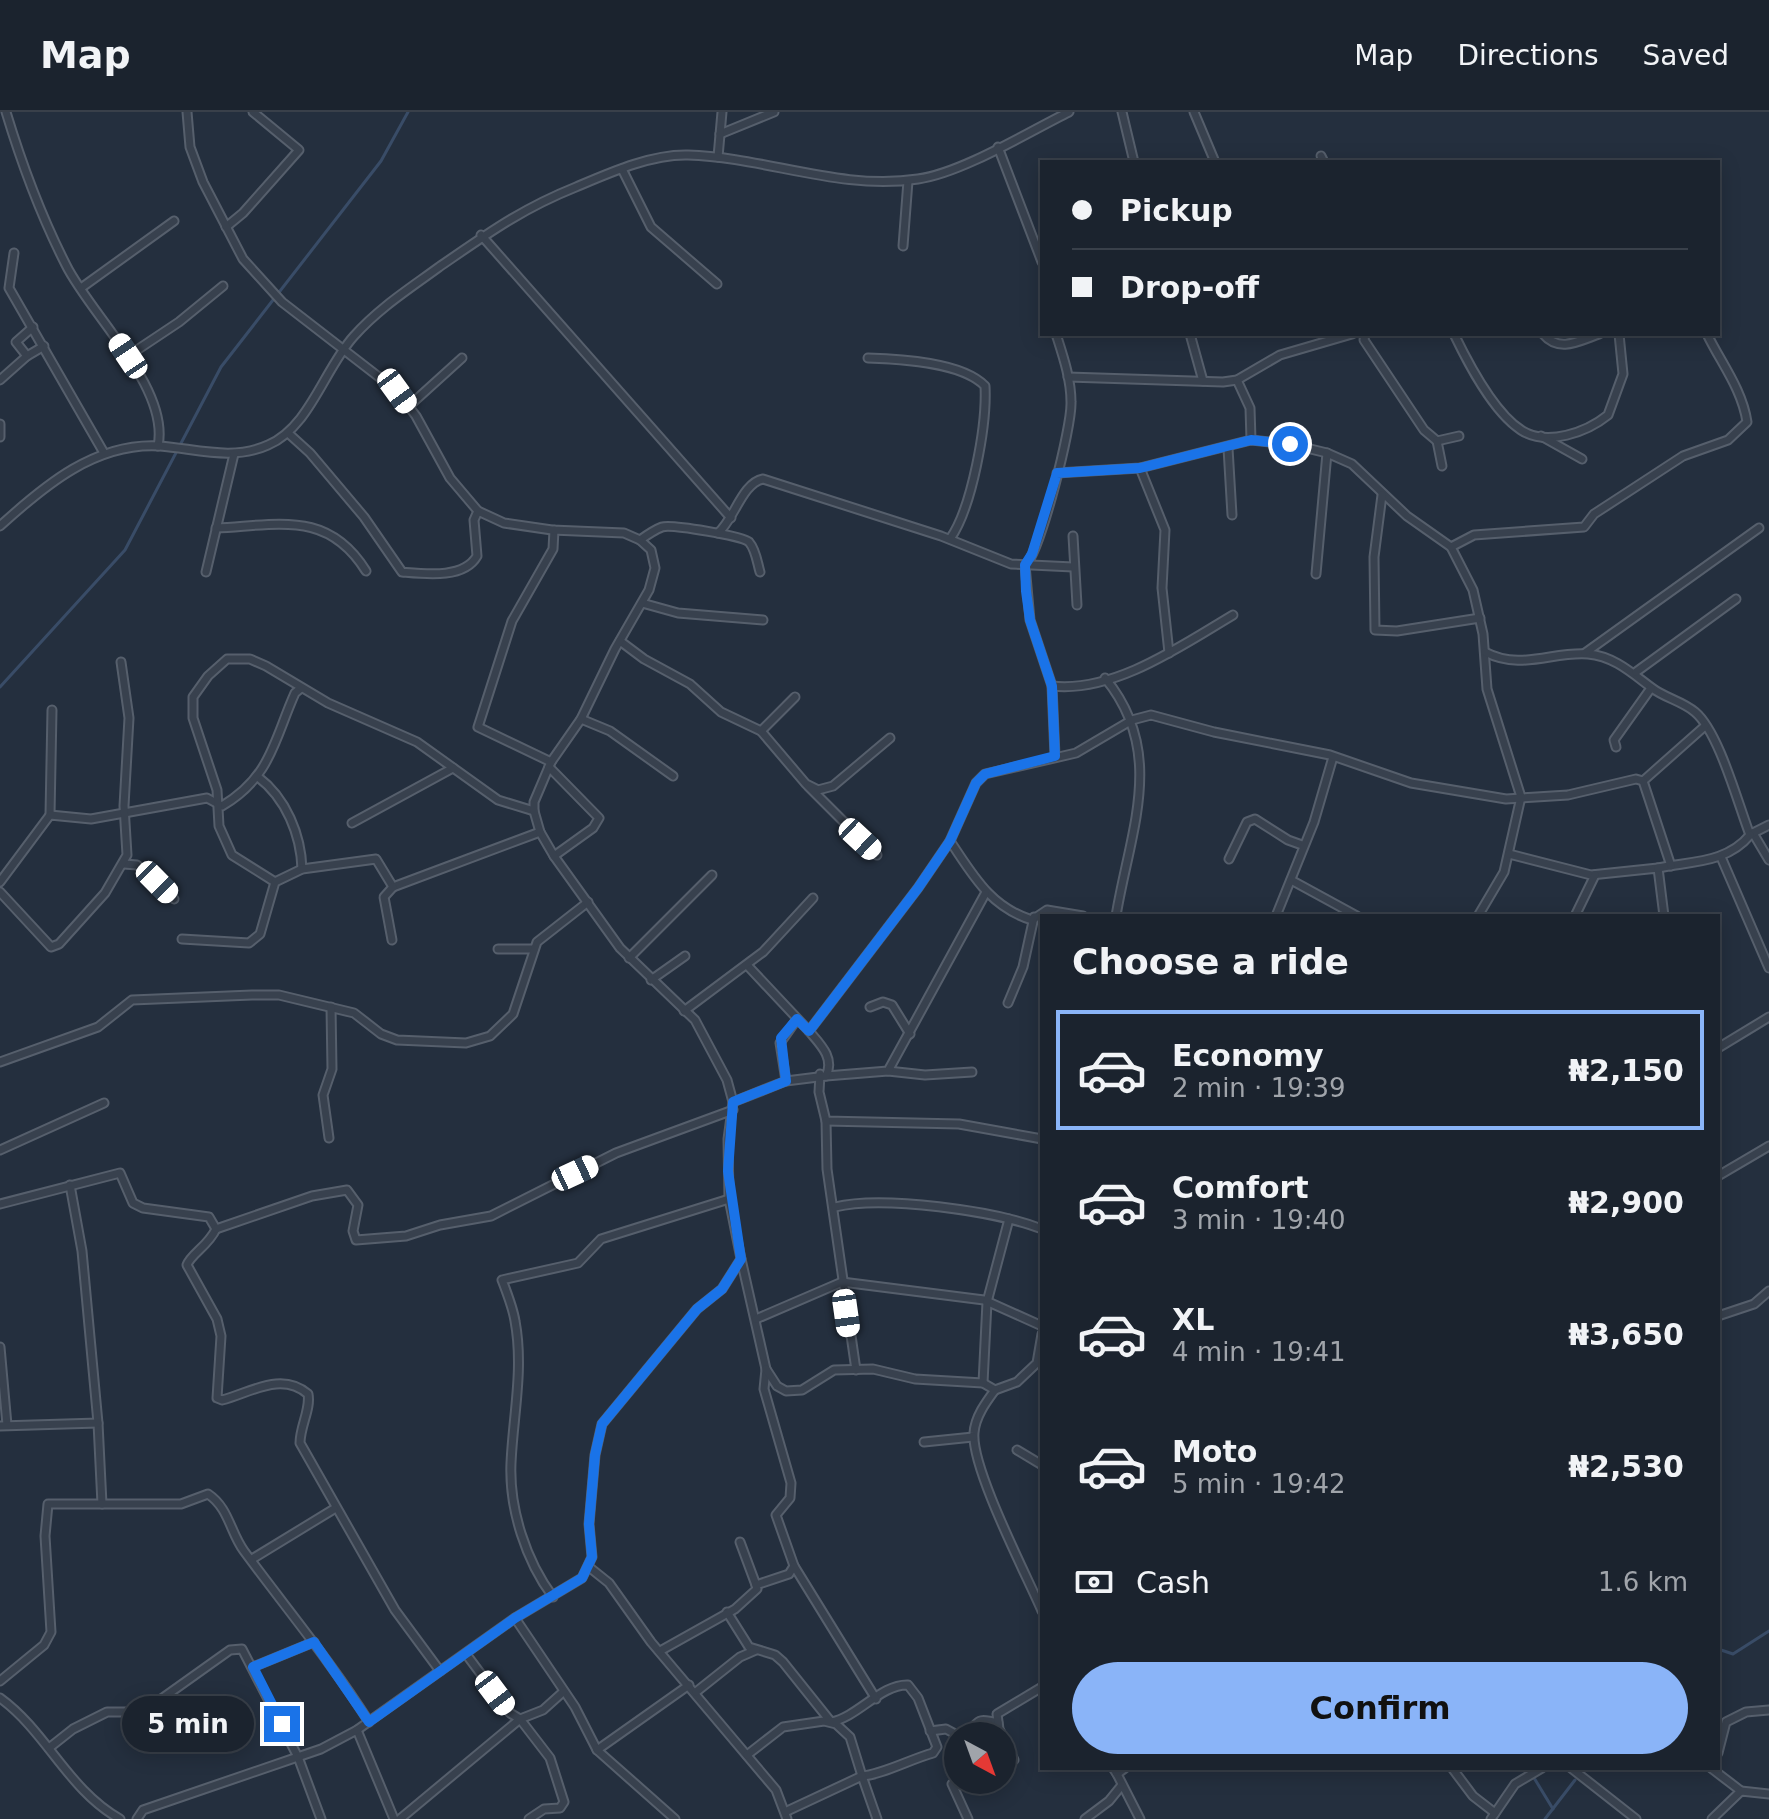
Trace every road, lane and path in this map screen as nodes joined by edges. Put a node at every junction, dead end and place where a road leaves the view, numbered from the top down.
1 (6, 112) edge
2 (187, 112) edge
3 (253, 112) edge
4 (722, 112) edge
5 (774, 112) edge
6 (1069, 112) edge
7 (1122, 112) edge
8 (1194, 112) edge
9 (720, 134) junction
10 (998, 147) junction
11 (718, 157) junction
12 (1134, 160) edge
13 (1214, 160) edge
14 (622, 169) junction
15 (908, 181) junction
16 (174, 221) dead end
17 (226, 227) junction
18 (481, 235) junction
19 (903, 246) dead end
20 (14, 253) dead end
21 (1040, 257) edge
22 (717, 284) dead end
23 (223, 286) dead end
24 (9, 288) junction
25 (81, 288) junction
26 (0, 292) edge
27 (33, 327) junction
28 (1057, 336) edge
29 (1191, 336) edge
30 (1345, 336) edge
31 (1365, 336) edge
32 (1455, 336) edge
33 (1545, 336) edge
34 (1593, 336) edge
35 (1619, 336) edge
36 (1708, 336) edge
37 (44, 346) junction
38 (342, 350) junction
39 (27, 356) junction
40 (128, 356) junction
41 (462, 358) dead end
42 (868, 358) dead end
43 (1068, 377) junction
44 (0, 380) edge
45 (1237, 380) junction
46 (1203, 381) junction
47 (409, 406) junction
48 (0, 424) edge
49 (288, 433) junction
50 (1539, 435) junction
51 (1459, 436) dead end
52 (0, 437) edge
53 (1251, 440) junction
54 (1437, 441) junction
55 (158, 446) junction
56 (1228, 448) junction
57 (104, 453) junction
58 (1327, 453) junction
59 (234, 454) junction
60 (1582, 459) dead end
61 (1442, 466) dead end
62 (1140, 468) junction
63 (1057, 473) junction
64 (1382, 495) junction
65 (478, 511) junction
66 (1232, 515) dead end
67 (731, 518) junction
68 (0, 526) edge
69 (216, 528) junction
70 (1759, 528) dead end
71 (554, 530) junction
72 (718, 533) junction
73 (1073, 536) dead end
74 (950, 539) junction
75 (640, 540) junction
76 (1451, 547) junction
77 (1024, 564) junction
78 (1073, 567) junction
79 (366, 571) dead end
80 (206, 572) dead end
81 (760, 572) dead end
82 (1316, 574) dead end
83 (1736, 599) dead end
84 (642, 603) junction
85 (1077, 605) dead end
86 (1233, 615) dead end
87 (1480, 618) junction
88 (763, 620) dead end
89 (620, 641) junction
90 (1485, 652) junction
91 (1169, 653) junction
92 (1585, 653) junction
93 (121, 662) dead end
94 (1636, 672) junction
95 (1105, 678) junction
96 (1052, 686) junction
97 (301, 688) junction
98 (1651, 688) junction
99 (795, 697) dead end
100 (52, 710) dead end
101 (581, 719) junction
102 (1132, 720) junction
103 (1705, 726) junction
104 (761, 731) junction
105 (890, 738) dead end
106 (1616, 747) dead end
107 (1055, 756) junction
108 (1333, 757) junction
109 (550, 765) junction
110 (453, 768) junction
111 (673, 776) dead end
112 (258, 777) junction
113 (1643, 781) junction
114 (806, 784) junction
115 (1521, 797) junction
116 (215, 802) junction
117 (534, 811) junction
118 (124, 813) junction
119 (50, 815) junction
120 (352, 823) dead end
121 (1769, 825) edge
122 (540, 832) junction
123 (1752, 834) junction
124 (950, 841) junction
125 (1302, 845) junction
126 (1509, 854) junction
127 (877, 855) dead end
128 (554, 856) junction
129 (1721, 857) junction
130 (1229, 859) dead end
131 (1769, 860) edge
132 (124, 864) junction
133 (1671, 866) junction
134 (1658, 868) junction
135 (302, 869) junction
136 (712, 875) dead end
137 (1595, 875) junction
138 (1291, 880) junction
139 (0, 882) edge
140 (275, 882) junction
141 (393, 887) junction
142 (0, 892) edge
143 (985, 894) junction
144 (813, 898) dead end
145 (174, 899) dead end
146 (588, 902) junction
147 (1071, 914) edge
148 (1116, 914) edge
149 (1277, 914) edge
150 (1353, 914) edge
151 (1479, 914) edge
152 (1576, 914) edge
153 (1664, 914) edge
154 (1034, 917) junction
155 (182, 939) dead end
156 (392, 940) dead end
157 (498, 949) dead end
158 (534, 949) junction
159 (685, 956) dead end
160 (629, 958) junction
161 (747, 965) junction
162 (1769, 968) edge
163 (651, 980) junction
164 (1008, 1003) dead end
165 (331, 1007) junction
166 (870, 1007) dead end
167 (684, 1011) junction
168 (1769, 1017) edge
169 (797, 1019) junction
170 (809, 1031) junction
171 (910, 1034) junction
172 (1720, 1044) edge
173 (0, 1062) edge
174 (888, 1071) junction
175 (972, 1072) dead end
176 (823, 1075) junction
177 (786, 1081) junction
178 (104, 1103) dead end
179 (733, 1106) junction
180 (826, 1121) junction
181 (329, 1138) dead end
182 (1040, 1139) edge
183 (1769, 1146) edge
184 (0, 1150) edge
185 (1720, 1175) edge
186 (70, 1185) junction
187 (729, 1199) junction
188 (0, 1204) edge
189 (835, 1207) junction
190 (1009, 1219) junction
191 (1040, 1228) edge
192 (216, 1229) junction
193 (741, 1259) junction
194 (842, 1282) junction
195 (1769, 1291) edge
196 (987, 1302) junction
197 (1720, 1315) edge
198 (756, 1319) junction
199 (1040, 1325) edge
200 (0, 1347) edge
201 (1039, 1364) edge
202 (766, 1369) junction
203 (856, 1370) junction
204 (983, 1383) junction
205 (995, 1390) junction
206 (98, 1423) junction
207 (4, 1425) edge
208 (973, 1437) junction
209 (924, 1442) dead end
210 (1017, 1450) dead end
211 (1040, 1464) edge
212 (102, 1504) junction
213 (334, 1509) junction
214 (740, 1542) dead end
215 (252, 1559) junction
216 (794, 1566) junction
217 (589, 1567) junction
218 (756, 1585) junction
219 (553, 1597) junction
220 (1040, 1607) edge
221 (727, 1612) junction
222 (515, 1618) junction
223 (314, 1642) junction
224 (756, 1650) junction
225 (660, 1651) junction
226 (466, 1654) junction
227 (253, 1667) junction
228 (440, 1671) junction
229 (1, 1678) edge
230 (689, 1685) junction
231 (1040, 1688) edge
232 (563, 1692) junction
233 (696, 1692) junction
234 (0, 1698) edge
235 (876, 1699) junction
236 (1769, 1710) edge
237 (520, 1719) junction
238 (1722, 1721) edge
239 (369, 1722) junction
240 (831, 1722) junction
241 (974, 1722) edge
242 (994, 1722) edge
243 (998, 1722) edge
244 (944, 1729) edge
245 (357, 1730) junction
246 (930, 1731) junction
247 (49, 1748) junction
248 (597, 1750) junction
249 (747, 1755) junction
250 (298, 1757) junction
251 (1454, 1770) edge
252 (1539, 1770) edge
253 (1574, 1770) edge
254 (1714, 1770) edge
255 (1115, 1771) edge
256 (862, 1776) junction
257 (1122, 1785) junction
258 (1741, 1791) junction
259 (957, 1794) edge
260 (1769, 1794) edge
261 (786, 1815) edge
262 (1493, 1816) edge
263 (120, 1819) edge
264 (137, 1819) edge
265 (321, 1819) edge
266 (397, 1819) edge
267 (529, 1819) edge
268 (675, 1819) edge
269 (877, 1819) edge
270 (968, 1819) edge
271 (1085, 1819) edge
272 (1140, 1819) edge
273 (1636, 1819) edge
274 (1712, 1819) edge

1 - 25 street
2 - 17 street
3 - 17 street
4 - 9 street
5 - 9 street
6 - 10 street
7 - 12 street
8 - 13 street
9 - 11 street
10 - 15 street
10 - 21 street
11 - 14 street
11 - 15 street
14 - 18 street
14 - 22 street
15 - 19 street
16 - 25 street
17 - 38 street
18 - 38 street
18 - 67 street
20 - 24 street
23 - 40 street
24 - 26 street
24 - 27 street
25 - 40 street
27 - 37 street
27 - 39 street
28 - 43 street
29 - 46 street
30 - 45 street
31 - 54 street
32 - 50 street
33 - 34 street
35 - 50 street
36 - 76 street
37 - 39 street
37 - 57 street
38 - 47 street
38 - 49 street
39 - 44 street
40 - 55 street
41 - 47 street
42 - 74 street
43 - 46 street
43 - 63 street
45 - 46 street
45 - 53 street
47 - 65 street
48 - 52 street
49 - 59 street
49 - 65 street
50 - 60 street
51 - 54 street
53 - 56 street
53 - 58 street
54 - 61 street
55 - 57 street
55 - 59 street
56 - 62 street
56 - 66 street
57 - 68 street
58 - 64 street
58 - 82 street
59 - 69 street
62 - 63 street
62 - 91 street
63 - 77 street
64 - 76 street
64 - 87 street
65 - 71 street
67 - 72 street
67 - 74 street
69 - 79 street
69 - 80 street
70 - 92 street
71 - 75 street
71 - 109 street
72 - 75 street
72 - 81 street
73 - 78 street
74 - 77 street
75 - 84 street
76 - 87 street
77 - 78 street
77 - 96 street
78 - 85 street
83 - 94 street
84 - 88 street
84 - 89 street
86 - 91 street
87 - 90 street
89 - 101 street
89 - 104 street
90 - 92 street
90 - 115 street
91 - 95 street
92 - 94 street
93 - 118 street
94 - 98 street
95 - 96 street
95 - 102 street
96 - 107 street
97 - 110 street
97 - 112 street
97 - 116 street
98 - 103 street
98 - 106 street
99 - 104 street
100 - 119 street
101 - 109 street
101 - 111 street
102 - 107 street
102 - 108 street
102 - 148 street
103 - 113 street
103 - 123 street
104 - 114 street
105 - 114 street
107 - 124 street
108 - 115 street
108 - 125 street
109 - 117 street
109 - 128 street
110 - 117 street
110 - 120 street
112 - 116 street
112 - 135 street
113 - 115 street
113 - 133 street
114 - 127 street
115 - 126 street
116 - 118 street
116 - 140 street
117 - 122 street
118 - 119 street
118 - 132 street
119 - 139 street
121 - 123 street
122 - 128 street
122 - 141 street
123 - 129 street
123 - 131 street
124 - 143 street
124 - 170 street
125 - 130 street
125 - 138 street
126 - 137 street
126 - 151 street
128 - 146 street
129 - 133 street
129 - 162 street
132 - 142 street
132 - 145 street
133 - 134 street
134 - 137 street
134 - 153 street
135 - 140 street
135 - 141 street
136 - 160 street
137 - 152 street
138 - 149 street
138 - 150 street
140 - 155 street
141 - 156 street
143 - 154 street
143 - 171 street
144 - 161 street
146 - 158 street
146 - 160 street
147 - 154 street
154 - 164 street
157 - 158 street
158 - 165 street
159 - 163 street
160 - 163 street
161 - 167 street
161 - 169 street
163 - 167 street
165 - 173 street
165 - 181 street
166 - 171 street
167 - 179 street
168 - 172 street
169 - 170 street
169 - 177 street
170 - 176 street
171 - 174 street
174 - 175 street
174 - 176 street
176 - 177 street
176 - 180 street
177 - 179 street
178 - 184 street
179 - 187 street
179 - 192 street
180 - 182 street
180 - 189 street
183 - 185 street
186 - 188 street
186 - 192 street
186 - 206 street
187 - 193 street
187 - 219 street
189 - 190 street
189 - 194 street
190 - 191 street
190 - 196 street
192 - 213 street
193 - 198 street
193 - 217 street
194 - 196 street
194 - 198 street
194 - 203 street
195 - 197 street
196 - 199 street
196 - 204 street
198 - 202 street
200 - 207 street
201 - 205 street
202 - 203 street
202 - 216 street
203 - 204 street
204 - 205 street
205 - 208 street
206 - 207 street
206 - 212 street
208 - 209 street
208 - 220 street
210 - 211 street
212 - 215 street
212 - 229 street
213 - 215 street
213 - 228 street
214 - 218 street
215 - 223 street
216 - 218 street
216 - 235 street
217 - 219 street
217 - 225 street
218 - 221 street
219 - 222 street
221 - 224 street
221 - 225 street
222 - 226 street
222 - 232 street
223 - 227 street
223 - 239 street
224 - 233 street
224 - 240 street
225 - 230 street
226 - 228 street
226 - 237 street
227 - 247 street
227 - 250 street
228 - 239 street
230 - 233 street
230 - 248 street
231 - 243 street
232 - 237 street
232 - 248 street
233 - 249 street
234 - 247 street
235 - 240 street
235 - 246 street
236 - 238 street
237 - 266 street
237 - 267 street
239 - 245 street
240 - 249 street
240 - 256 street
241 - 242 street
244 - 246 street
245 - 250 street
245 - 266 street
246 - 256 street
247 - 263 street
248 - 268 street
249 - 261 street
250 - 264 street
250 - 265 street
251 - 262 street
252 - 262 street
253 - 273 street
254 - 258 street
255 - 257 street
256 - 261 street
256 - 269 street
257 - 271 street
257 - 272 street
258 - 260 street
258 - 274 street
259 - 270 street

